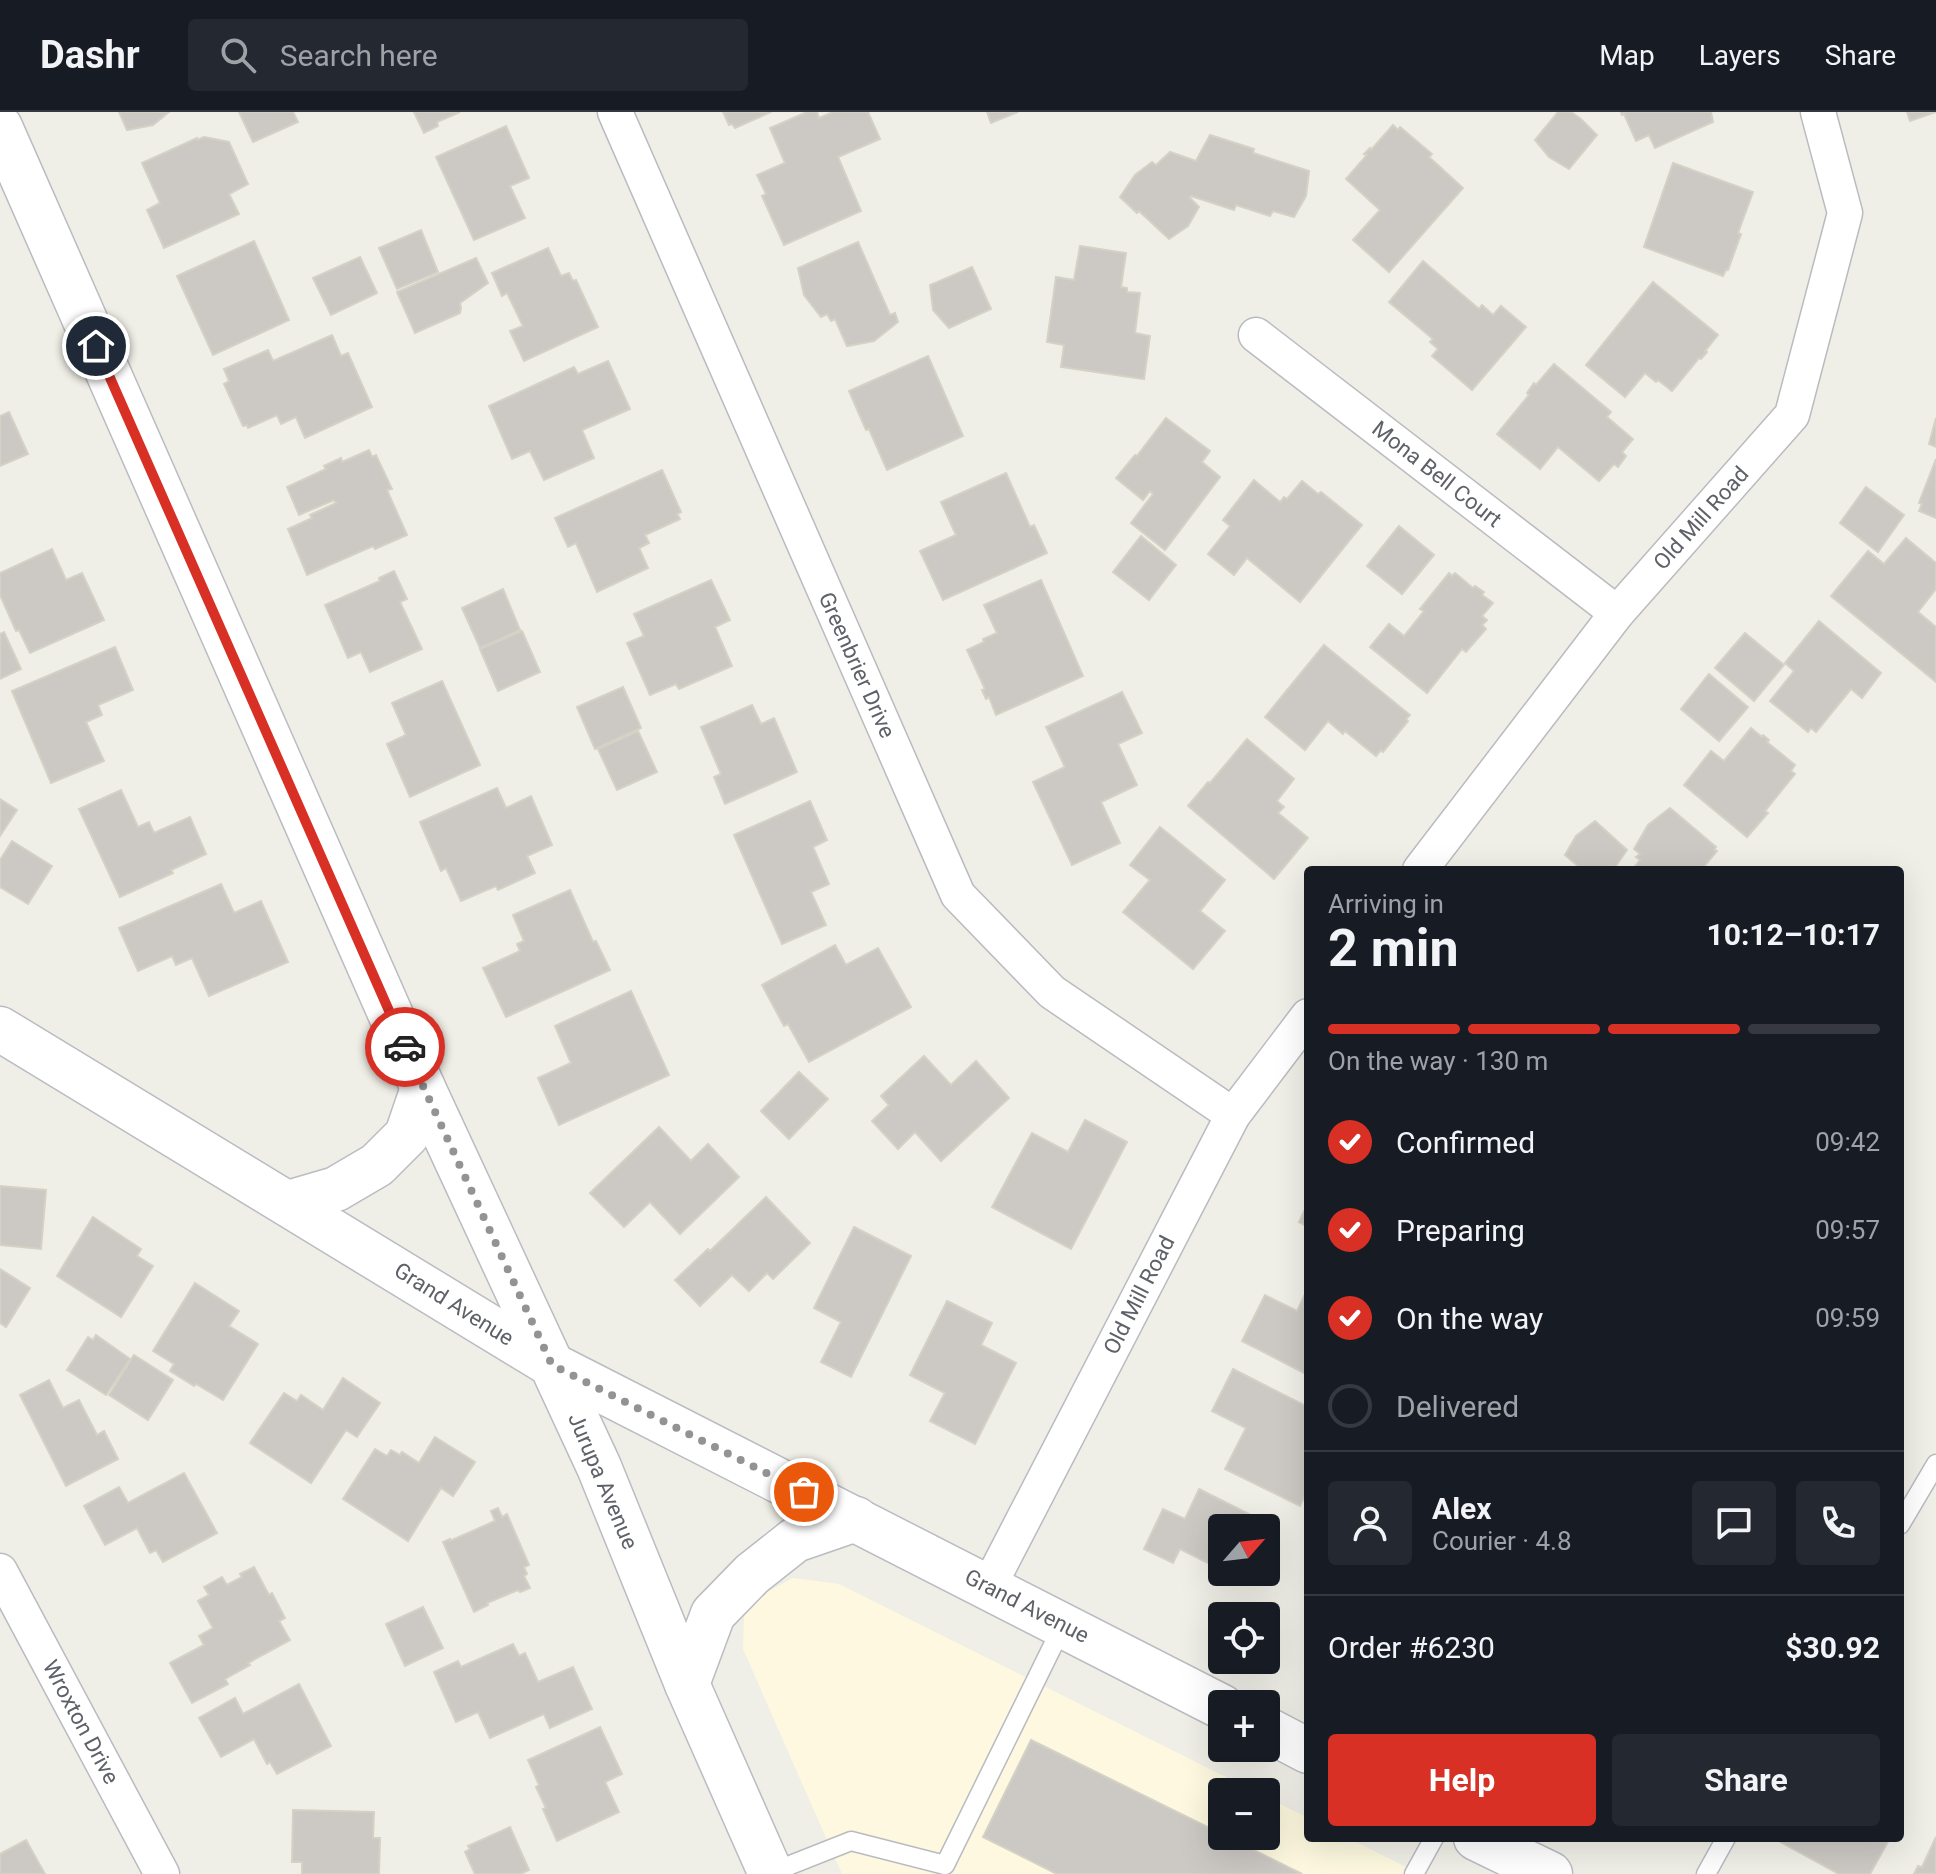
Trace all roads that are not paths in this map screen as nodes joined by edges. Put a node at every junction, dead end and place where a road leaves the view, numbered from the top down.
1 (615, 112) edge
2 (1818, 112) edge
3 (0, 127) edge
4 (1256, 335) dead end
5 (1617, 613) junction
6 (1423, 866) edge
7 (1304, 1021) edge
8 (0, 1029) edge
9 (423, 1088) junction
10 (1233, 1115) junction
11 (288, 1203) junction
12 (552, 1365) junction
13 (1936, 1464) edge
14 (1904, 1518) edge
15 (856, 1519) junction
16 (0, 1571) edge
17 (989, 1586) junction
18 (1063, 1625) junction
19 (687, 1684) junction
20 (1208, 1700) edge
21 (1280, 1736) edge
22 (1304, 1749) edge
23 (1432, 1842) edge
24 (1484, 1842) edge
25 (1724, 1842) edge
26 (951, 1871) edge
27 (770, 1873) edge
28 (162, 1874) edge
29 (1414, 1874) edge
30 (1550, 1874) edge
31 (1706, 1874) edge

1 - 10 street, Greenbrier Drive
2 - 5 street, Old Mill Road
3 - 9 main road, Jurupa Avenue
4 - 5 street, Mona Bell Court
5 - 6 street, Old Mill Road
7 - 10 street, Old Mill Road
8 - 11 main road, Grand Avenue
9 - 11 main road
9 - 12 main road, Jurupa Avenue
10 - 17 street, Old Mill Road
11 - 12 main road, Grand Avenue
12 - 15 main road, Grand Avenue
12 - 19 main road, Jurupa Avenue
13 - 14 lane
15 - 17 main road, Grand Avenue
15 - 19 main road
16 - 28 street, Wroxton Drive
17 - 18 main road, Grand Avenue
18 - 20 main road, Grand Avenue
18 - 26 lane
19 - 27 main road, Jurupa Avenue
21 - 22 main road
23 - 29 lane
24 - 30 main road
25 - 31 lane
26 - 27 lane

